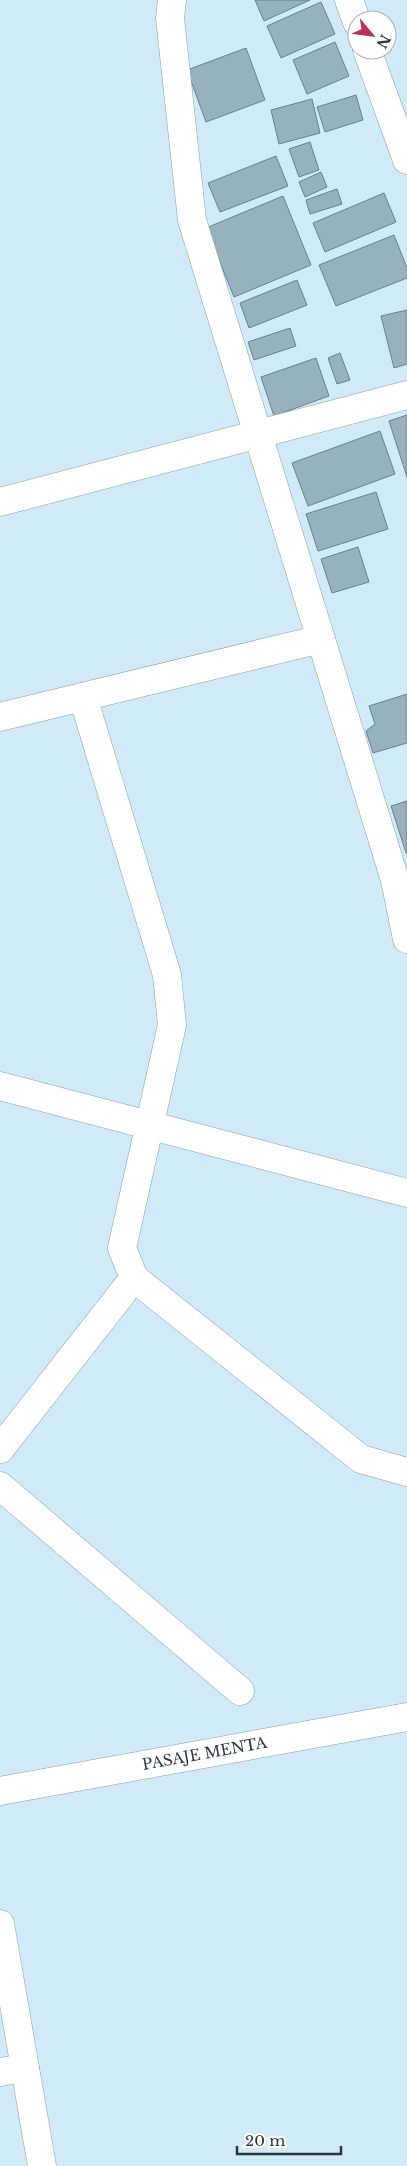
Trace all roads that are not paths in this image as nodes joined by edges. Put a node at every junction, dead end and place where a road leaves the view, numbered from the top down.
1 (172, 0) edge
2 (371, 60) edge
3 (407, 160) edge
4 (407, 395) edge
5 (258, 434) junction
6 (0, 502) edge
7 (321, 639) junction
8 (82, 697) junction
9 (0, 717) edge
10 (401, 878) edge
11 (407, 939) edge
12 (0, 1086) edge
13 (149, 1126) junction
14 (407, 1194) edge
15 (134, 1278) junction
16 (1, 1441) edge
17 (407, 1472) edge
18 (0, 1486) edge
19 (240, 1691) dead end
20 (407, 1717) edge
21 (0, 1791) edge
22 (0, 1924) edge
23 (12, 2070) edge
24 (42, 2166) edge

1 - 5 street
2 - 3 street
4 - 5 street
5 - 6 street
5 - 7 street
7 - 8 street
7 - 10 street
8 - 9 street
8 - 13 street
10 - 11 street
12 - 13 street
13 - 14 street
13 - 15 street
15 - 16 street
15 - 17 street
18 - 19 street
20 - 21 street, PASAJE MENTA
22 - 23 street
23 - 24 street

